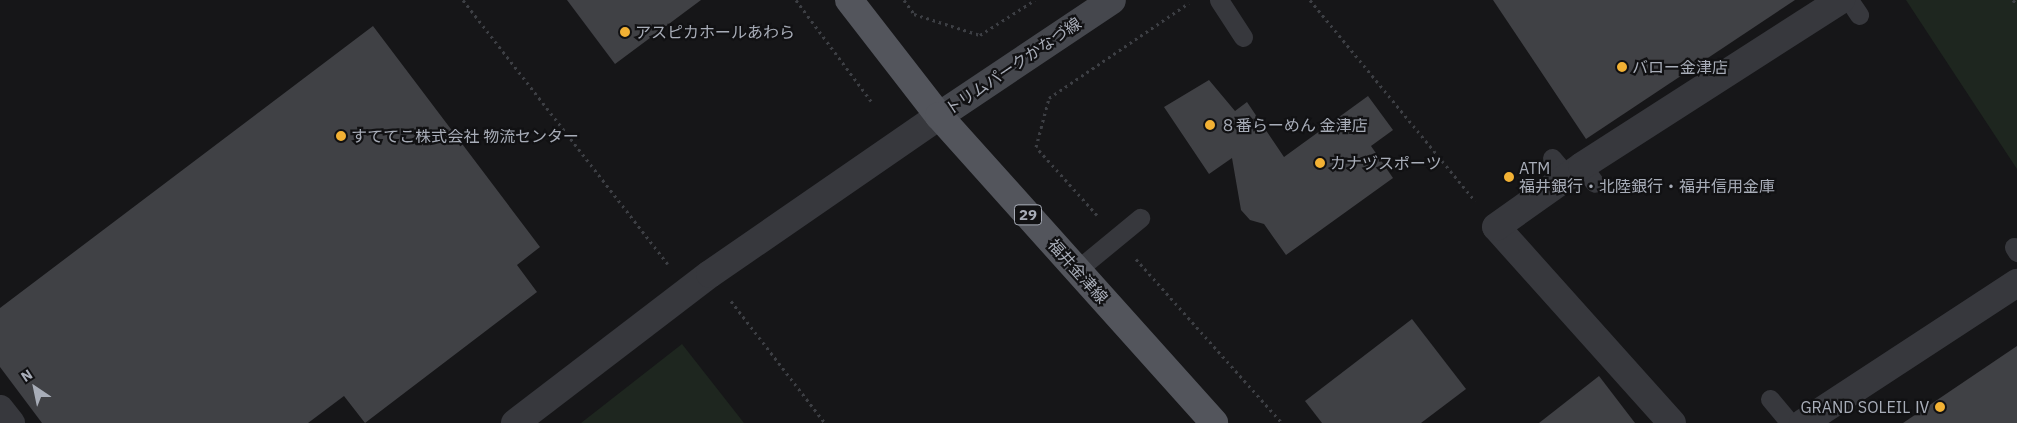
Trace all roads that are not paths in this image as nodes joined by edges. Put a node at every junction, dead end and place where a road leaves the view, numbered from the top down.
1 (849, 0) edge
2 (1112, 0) edge
3 (1220, 0) edge
4 (1850, 5) edge
5 (1243, 37) dead end
6 (939, 116) junction
7 (1140, 218) dead end
8 (1077, 270) junction
9 (2017, 283) edge
10 (1770, 399) dead end
11 (0, 409) edge
12 (10, 423) edge
13 (515, 423) edge
14 (1214, 423) edge
15 (1672, 423) edge
16 (1790, 423) edge
17 (1803, 423) edge

1 - 6 main road, 福井金津線 / 29
2 - 6 main road, トリムパークかなづ線
3 - 5 lane
4 - 15 street
6 - 8 main road, 福井金津線 / 29
6 - 13 street
7 - 8 lane
8 - 14 main road, 福井金津線 / 29
9 - 17 street
10 - 16 lane
11 - 12 street

